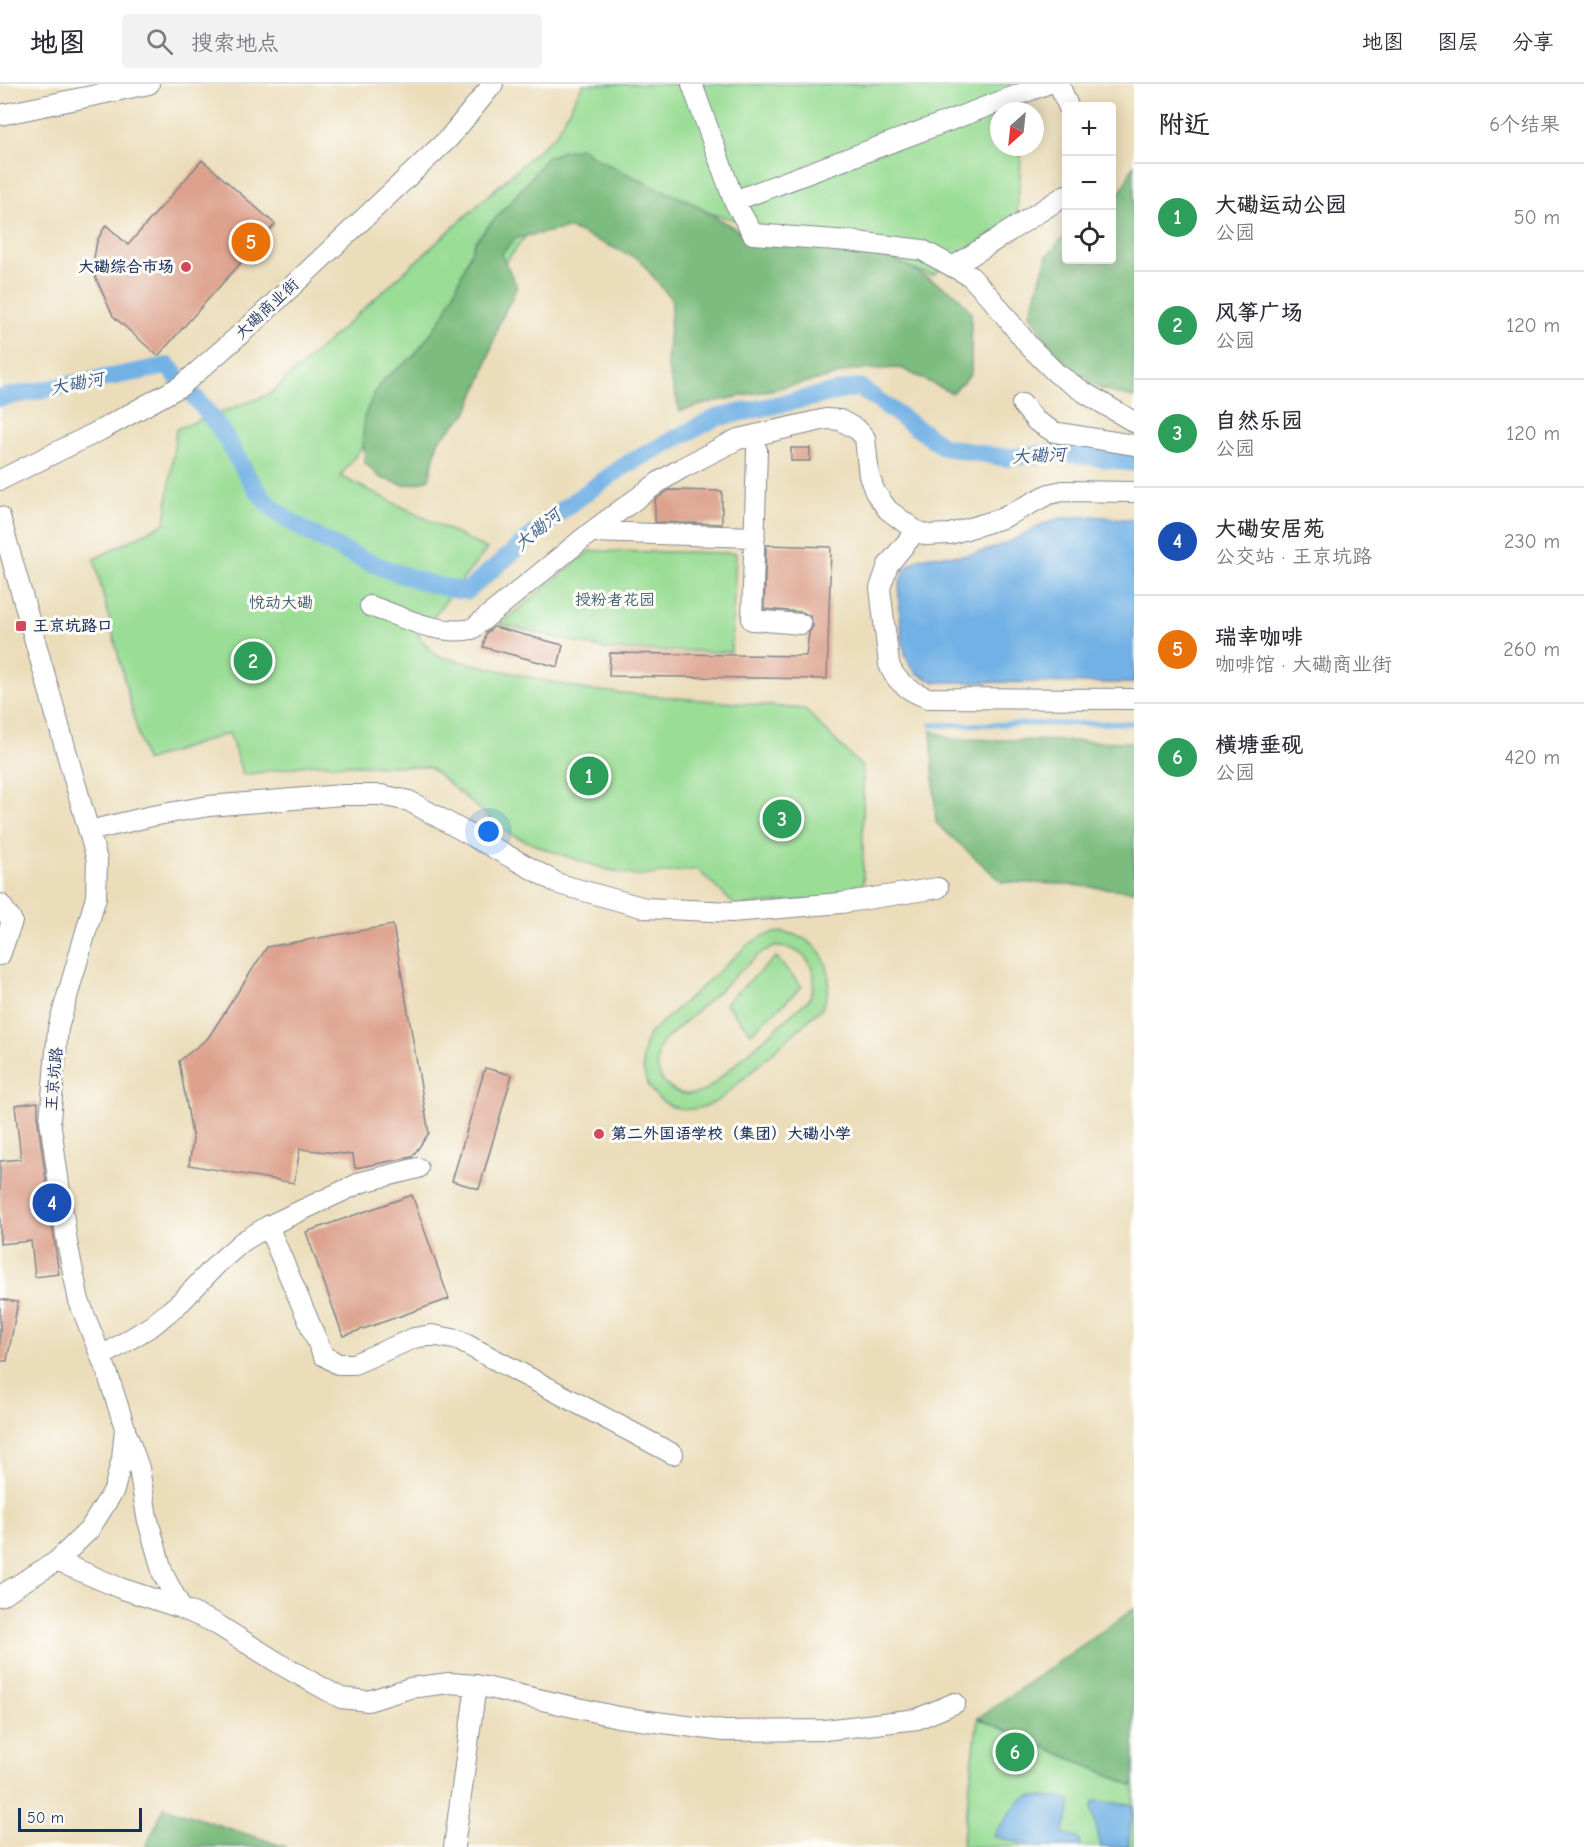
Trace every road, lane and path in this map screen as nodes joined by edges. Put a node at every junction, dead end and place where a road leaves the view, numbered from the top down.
1 (149, 84) edge
2 (493, 84) edge
3 (692, 84) edge
4 (1047, 84) edge
5 (1059, 84) edge
6 (1066, 102) edge
7 (1, 111) edge
8 (1062, 198) edge
9 (734, 201) junction
10 (953, 267) junction
11 (1022, 404) dead end
12 (1134, 422) edge
13 (1134, 445) edge
14 (758, 450) dead end
15 (0, 480) edge
16 (1134, 492) edge
17 (0, 517) edge
18 (916, 531) junction
19 (591, 532) junction
20 (755, 537) junction
21 (370, 606) dead end
22 (801, 624) dead end
23 (1134, 699) edge
24 (89, 831) junction
25 (938, 888) dead end
26 (0, 904) edge
27 (0, 956) edge
28 (418, 1168) dead end
29 (268, 1226) junction
30 (101, 1357) junction
31 (125, 1428) junction
32 (673, 1454) dead end
33 (57, 1561) junction
34 (0, 1596) edge
35 (182, 1608) junction
36 (476, 1685) junction
37 (955, 1703) dead end
38 (454, 1847) edge

1 - 7 street
2 - 15 street, 大磡商业街
3 - 9 street
4 - 9 street
5 - 6 street
8 - 10 street
9 - 10 street
10 - 12 street
11 - 13 street
14 - 20 street
16 - 18 street
17 - 24 street, 王京坑路
18 - 19 street
18 - 23 street
19 - 20 street
19 - 21 street
20 - 22 street
24 - 25 street
24 - 30 street, 王京坑路
26 - 27 street
28 - 29 street
29 - 30 street
29 - 32 street
30 - 31 street, 王京坑路
31 - 33 street, 王京坑路
31 - 35 street
33 - 34 street, 王京坑路
33 - 35 street
35 - 36 street
36 - 37 street
36 - 38 street

